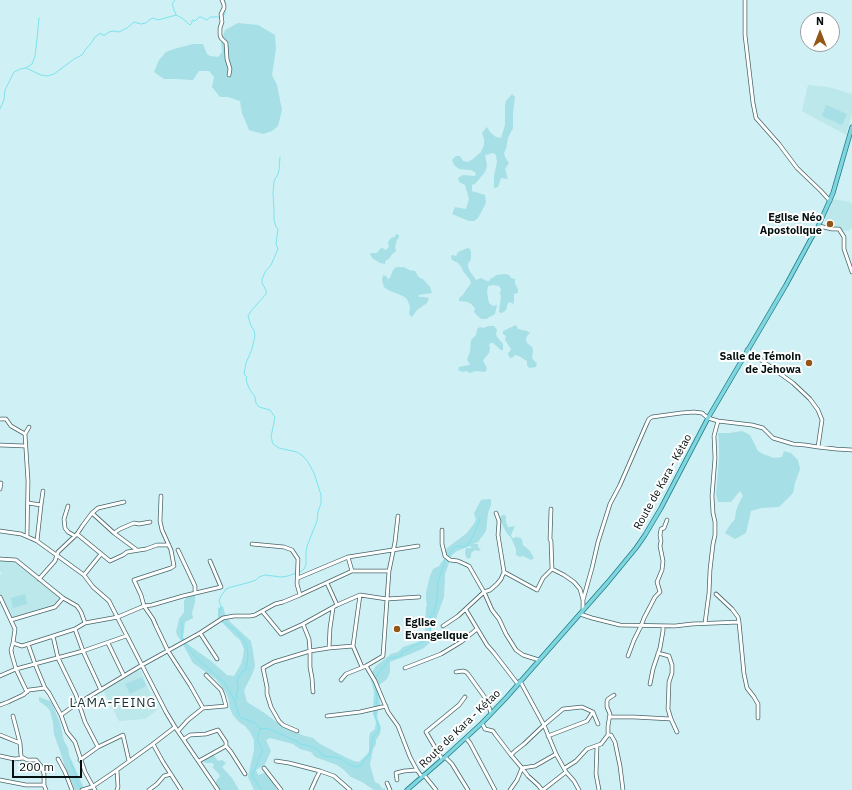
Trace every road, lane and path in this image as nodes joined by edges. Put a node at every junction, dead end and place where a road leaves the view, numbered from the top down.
1 (222, 0) edge
2 (745, 0) edge
3 (229, 75) dead end
4 (852, 127) edge
5 (830, 201) junction
6 (819, 226) junction
7 (852, 272) edge
8 (747, 350) junction
9 (708, 418) junction
10 (0, 419) edge
11 (718, 421) junction
12 (29, 427) dead end
13 (25, 434) junction
14 (0, 445) edge
15 (25, 446) junction
16 (818, 447) junction
17 (852, 450) edge
18 (0, 483) edge
19 (0, 489) edge
20 (43, 490) dead end
21 (161, 496) dead end
22 (124, 502) dead end
23 (28, 504) junction
24 (41, 505) junction
25 (68, 506) dead end
26 (551, 509) dead end
27 (92, 513) junction
28 (496, 513) dead end
29 (398, 516) dead end
30 (667, 520) dead end
31 (150, 522) dead end
32 (442, 530) dead end
33 (0, 531) edge
34 (114, 533) junction
35 (76, 535) junction
36 (27, 536) junction
37 (37, 541) junction
38 (252, 544) dead end
39 (169, 545) junction
40 (418, 546) dead end
41 (137, 550) junction
42 (178, 550) dead end
43 (394, 550) junction
44 (101, 554) junction
45 (56, 556) junction
46 (0, 558) edge
47 (348, 558) junction
48 (210, 561) dead end
49 (552, 569) junction
50 (390, 570) junction
51 (352, 571) junction
52 (504, 572) junction
53 (84, 575) junction
54 (298, 578) junction
55 (39, 579) junction
56 (327, 583) junction
57 (484, 592) junction
58 (195, 593) junction
59 (716, 594) dead end
60 (300, 595) junction
61 (360, 595) junction
62 (0, 597) edge
63 (419, 597) dead end
64 (63, 598) junction
65 (387, 599) junction
66 (583, 600) junction
67 (337, 605) junction
68 (144, 606) junction
69 (333, 608) junction
70 (583, 609) junction
71 (466, 610) junction
72 (262, 611) junction
73 (580, 614) junction
74 (118, 617) junction
75 (11, 620) junction
76 (739, 622) junction
77 (85, 623) junction
78 (705, 623) junction
79 (303, 624) junction
80 (442, 626) dead end
81 (641, 626) junction
82 (662, 626) junction
83 (75, 629) junction
84 (477, 629) junction
85 (200, 633) junction
86 (53, 636) junction
87 (126, 636) junction
88 (13, 643) junction
89 (108, 643) junction
90 (28, 644) junction
91 (353, 646) junction
92 (328, 648) junction
93 (83, 651) junction
94 (168, 651) junction
95 (310, 651) junction
96 (658, 653) junction
97 (628, 656) dead end
98 (58, 658) junction
99 (217, 659) dead end
100 (538, 660) junction
101 (35, 664) junction
102 (142, 665) junction
103 (366, 666) junction
104 (362, 667) junction
105 (405, 668) dead end
106 (16, 670) junction
107 (456, 672) dead end
108 (206, 675) dead end
109 (0, 676) edge
110 (124, 676) junction
111 (341, 680) dead end
112 (519, 682) junction
113 (650, 684) dead end
114 (45, 688) junction
115 (101, 690) junction
116 (26, 692) junction
117 (313, 692) dead end
118 (614, 695) dead end
119 (465, 697) dead end
120 (78, 704) junction
121 (0, 705) edge
122 (386, 706) junction
123 (203, 708) junction
124 (593, 712) junction
125 (491, 713) junction
126 (61, 715) junction
127 (13, 716) dead end
128 (327, 716) dead end
129 (610, 717) junction
130 (758, 718) dead end
131 (671, 719) junction
132 (482, 723) junction
133 (598, 724) dead end
134 (544, 725) junction
135 (175, 727) junction
136 (178, 731) junction
137 (297, 731) dead end
138 (677, 732) dead end
139 (0, 735) edge
140 (608, 735) junction
141 (548, 736) junction
142 (466, 738) junction
143 (184, 739) junction
144 (20, 743) junction
145 (153, 744) junction
146 (226, 746) junction
147 (597, 746) junction
148 (98, 747) junction
149 (556, 754) junction
150 (510, 755) junction
151 (0, 756) edge
152 (24, 758) junction
153 (444, 758) junction
154 (58, 759) dead end
155 (80, 760) junction
156 (129, 761) junction
157 (276, 761) dead end
158 (199, 762) junction
159 (264, 768) dead end
160 (522, 768) junction
161 (117, 770) junction
162 (417, 770) junction
163 (566, 770) junction
164 (320, 771) junction
165 (171, 774) junction
166 (245, 774) dead end
167 (423, 776) junction
168 (0, 780) edge
169 (397, 780) dead end
170 (387, 783) dead end
171 (44, 785) junction
172 (92, 786) junction
173 (46, 790) edge
174 (72, 790) edge
175 (83, 790) edge
176 (95, 790) edge
177 (117, 790) edge
178 (148, 790) edge
179 (181, 790) edge
180 (218, 790) edge
181 (281, 790) edge
182 (311, 790) edge
183 (350, 790) edge
184 (390, 790) edge
185 (407, 790) edge
186 (436, 790) edge
187 (468, 790) edge
188 (495, 790) edge
189 (510, 790) edge
190 (542, 790) edge
191 (579, 790) edge
192 (600, 790) edge
193 (622, 790) edge

1 - 3 street
2 - 5 street
4 - 5 main road, Route de Kara - Kétao
5 - 6 main road, Route de Kara - Kétao
6 - 7 street
6 - 8 main road, Route de Kara - Kétao
8 - 9 main road, Route de Kara - Kétao
8 - 16 street
9 - 11 street
9 - 66 street
9 - 70 main road, Route de Kara - Kétao
10 - 13 street
11 - 16 street
11 - 78 street
12 - 13 street
13 - 15 street
14 - 15 street
15 - 23 street
16 - 17 street
18 - 19 street
20 - 24 street
21 - 39 street
22 - 27 street
23 - 24 street
23 - 36 street
24 - 37 street
25 - 35 street
26 - 49 street
27 - 34 street
27 - 35 street
28 - 52 street
29 - 43 street
30 - 81 street
31 - 34 street
32 - 57 street
33 - 36 street
34 - 41 street
35 - 44 street
35 - 45 street
36 - 37 street
37 - 45 street
38 - 54 street
39 - 41 street
39 - 68 street
40 - 43 street
41 - 44 street
42 - 58 street
43 - 47 street
43 - 50 street
44 - 53 street
45 - 53 street
45 - 55 street
46 - 55 street
47 - 51 street
47 - 54 street
48 - 58 street
49 - 52 street
49 - 66 street
50 - 51 street
50 - 65 street
51 - 56 street
52 - 57 street
53 - 74 street
54 - 60 street
55 - 64 street
56 - 60 street
56 - 67 street
57 - 71 street
57 - 100 street
58 - 68 street
59 - 76 street
60 - 72 street
61 - 65 street
61 - 67 street
61 - 91 street
62 - 75 street
63 - 65 street
64 - 75 street
64 - 77 street
65 - 103 street
66 - 70 street
67 - 69 street
68 - 74 street
68 - 94 street
69 - 79 street
69 - 92 street
70 - 73 main road, Route de Kara - Kétao
71 - 80 street
71 - 84 street
72 - 79 street
72 - 85 street
73 - 81 street
73 - 100 main road, Route de Kara - Kétao
74 - 77 street
74 - 87 street
75 - 88 street
76 - 78 street
76 - 130 street
77 - 83 street
78 - 82 street
79 - 95 street
81 - 82 street
81 - 97 street
82 - 96 street
83 - 86 street
83 - 93 street
84 - 105 street
84 - 112 street
85 - 94 street
85 - 99 street
86 - 90 street
86 - 98 street
87 - 89 street
87 - 102 street
88 - 90 street
88 - 106 street
89 - 93 street
89 - 110 street
90 - 101 street
91 - 92 street
91 - 104 street
92 - 95 street
93 - 98 street
93 - 115 street
94 - 102 street
94 - 123 street
95 - 117 street
95 - 137 street
96 - 113 street
96 - 131 street
98 - 101 street
98 - 120 street
100 - 112 main road, Route de Kara - Kétao
101 - 106 street
101 - 114 street
102 - 110 street
102 - 135 street
103 - 104 street
103 - 122 street
104 - 111 street
106 - 109 street
106 - 116 street
107 - 125 street
108 - 123 street
110 - 115 street
112 - 125 main road, Route de Kara - Kétao
112 - 134 street
114 - 116 street
114 - 126 street
115 - 120 street
116 - 121 street
118 - 129 street
119 - 153 street
120 - 126 street
120 - 148 street
122 - 128 street
122 - 162 street
123 - 136 street
124 - 133 street
124 - 134 street
124 - 141 street
125 - 132 main road, Route de Kara - Kétao
126 - 155 street
127 - 144 street
129 - 131 street
129 - 140 street
131 - 138 street
132 - 142 main road, Route de Kara - Kétao
132 - 150 street
134 - 141 street
134 - 150 street
135 - 136 street
135 - 145 street
136 - 143 street
139 - 144 street
140 - 147 street
140 - 193 street
141 - 149 street
142 - 153 main road, Route de Kara - Kétao
142 - 188 street
143 - 146 street
143 - 158 street
144 - 152 street
145 - 156 street
145 - 165 street
146 - 158 street
146 - 166 street
147 - 163 street
147 - 192 street
148 - 155 street
148 - 156 street
149 - 160 street
149 - 163 street
150 - 160 street
151 - 152 street
152 - 171 street
153 - 167 main road, Route de Kara - Kétao
153 - 187 street
154 - 174 street
155 - 172 street
156 - 161 street
157 - 164 street
158 - 180 street
159 - 181 street
160 - 189 street
160 - 190 street
161 - 172 street
161 - 177 street
162 - 167 street
162 - 169 street
163 - 190 street
163 - 191 street
164 - 182 street
164 - 183 street
165 - 178 street
165 - 179 street
167 - 185 main road, Route de Kara - Kétao
167 - 186 street
168 - 171 street
170 - 184 street
171 - 173 street
172 - 175 street
172 - 176 street

